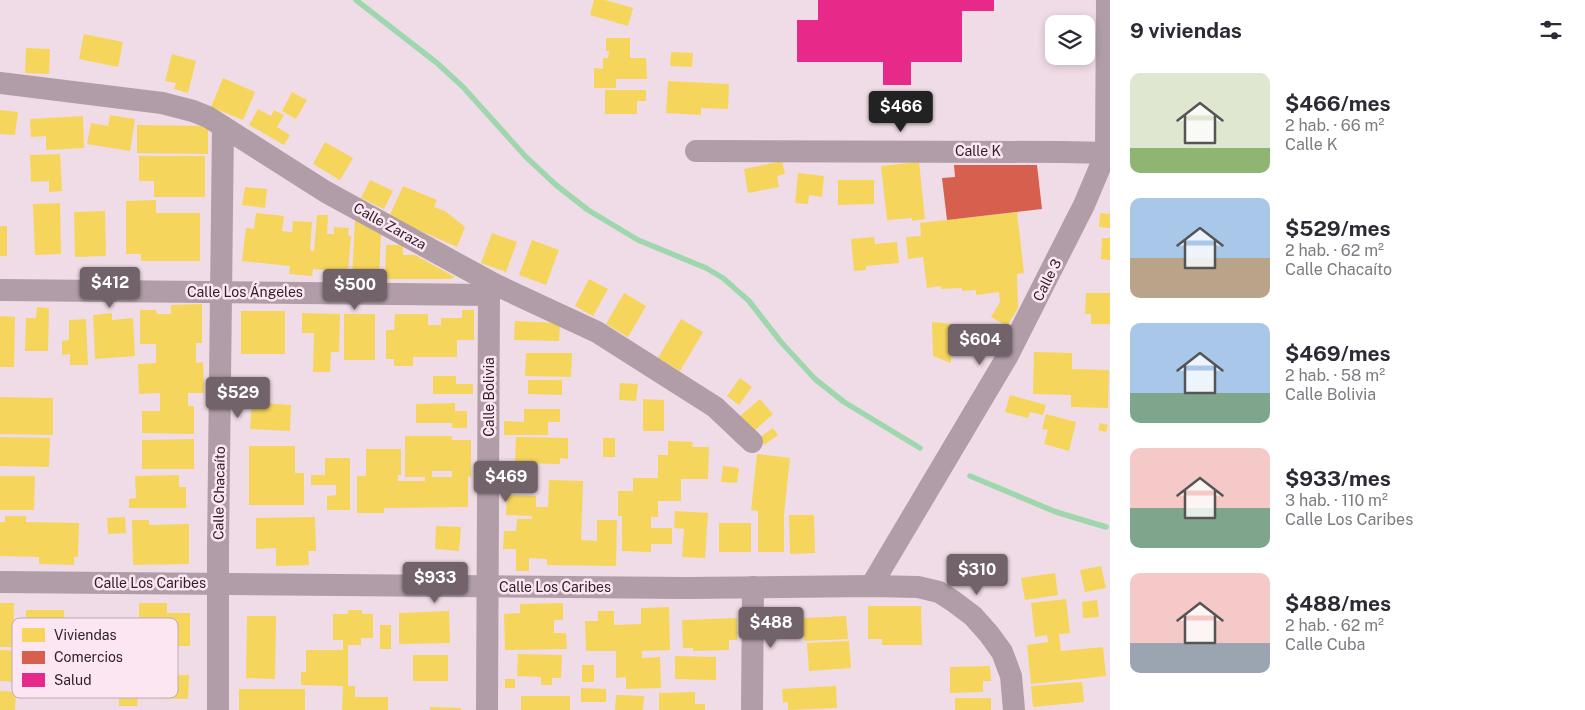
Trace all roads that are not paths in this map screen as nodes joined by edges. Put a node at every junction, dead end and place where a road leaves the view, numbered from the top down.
1 (1107, 0) edge
2 (0, 83) edge
3 (223, 127) junction
4 (696, 151) dead end
5 (1108, 153) edge
6 (492, 289) junction
7 (0, 290) edge
8 (221, 292) junction
9 (752, 442) dead end
10 (0, 582) edge
11 (218, 584) junction
12 (487, 586) junction
13 (871, 586) junction
14 (753, 587) junction
15 (218, 710) edge
16 (486, 710) edge
17 (752, 710) edge
18 (1014, 710) edge

1 - 5 street, Calle 3
2 - 3 street, Calle Zaraza
3 - 6 street, Calle Zaraza
3 - 8 street, Calle Chacaíto
4 - 5 street, Calle K
5 - 13 street, Calle 3
6 - 8 street, Calle Los Ángeles
6 - 9 street, Calle Zaraza
6 - 12 street, Calle Bolivia
7 - 8 street, Calle Los Ángeles
8 - 11 street, Calle Chacaíto
10 - 11 street, Calle Los Caribes
11 - 12 street, Calle Los Caribes
11 - 15 street, Calle Chacaíto
12 - 14 street, Calle Los Caribes
12 - 16 street, Calle Bolivia
13 - 14 street, Calle Los Caribes
13 - 18 street, Calle Los Caribes
14 - 17 street

